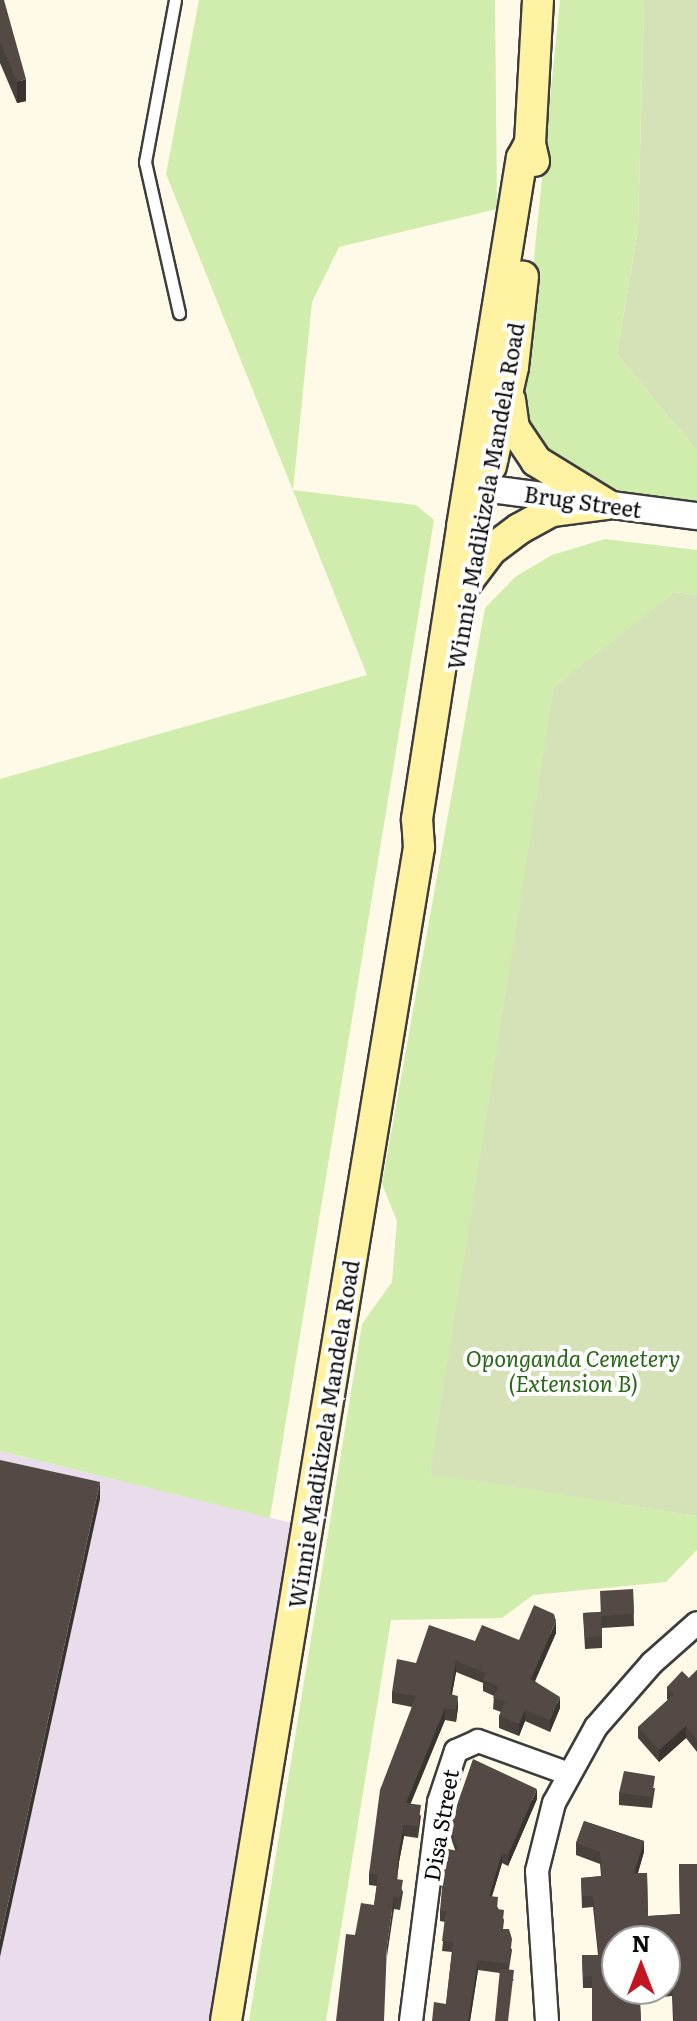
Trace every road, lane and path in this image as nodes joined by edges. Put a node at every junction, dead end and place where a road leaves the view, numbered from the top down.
1 (175, 0) edge
2 (538, 0) edge
3 (530, 143) junction
4 (179, 313) dead end
5 (513, 367) junction
6 (477, 487) junction
7 (606, 504) junction
8 (697, 516) edge
9 (467, 582) junction
10 (419, 847) junction
11 (697, 1623) edge
12 (569, 1774) junction
13 (226, 2021) edge
14 (411, 2021) edge
15 (547, 2021) edge

1 - 4 lane
2 - 3 main road, Winnie Madikizela Mandela Road
3 - 5 main road, Winnie Madikizela Mandela Road
3 - 6 main road, Winnie Madikizela Mandela Road
5 - 6 main road, Winnie Madikizela Mandela Road
5 - 7 main road
6 - 7 street, Brug Street
6 - 9 main road, Winnie Madikizela Mandela Road
6 - 10 main road, Winnie Madikizela Mandela Road
7 - 8 street, Brug Street
7 - 9 main road
9 - 10 main road, Winnie Madikizela Mandela Road
10 - 13 main road, Winnie Madikizela Mandela Road
11 - 12 street
12 - 14 street, Disa Street
12 - 15 street

